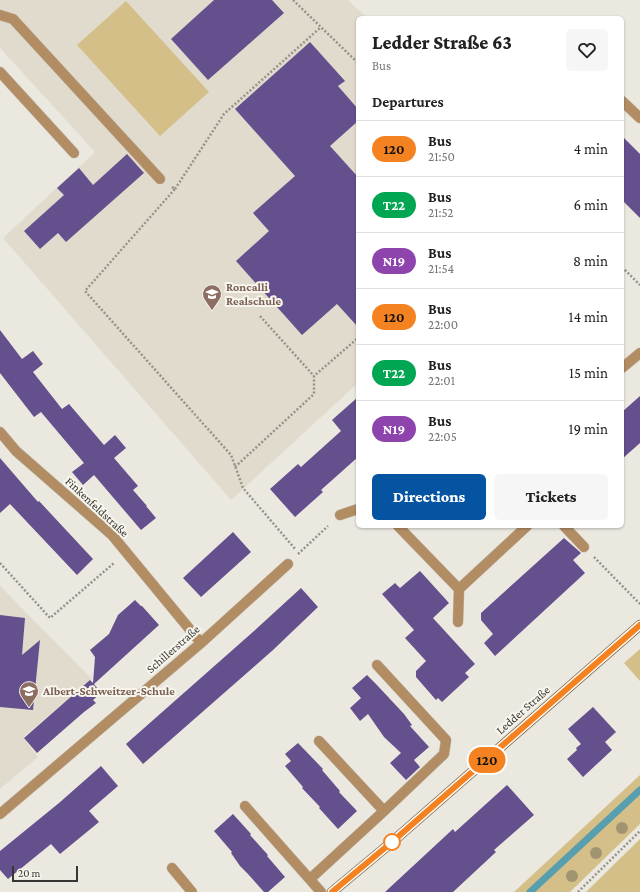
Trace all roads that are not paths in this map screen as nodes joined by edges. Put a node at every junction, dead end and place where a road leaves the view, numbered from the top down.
1 (0, 15) edge
2 (0, 72) edge
3 (624, 103) edge
4 (640, 118) edge
5 (74, 153) dead end
6 (160, 179) road end
7 (640, 353) edge
8 (624, 366) edge
9 (0, 432) edge
10 (356, 510) edge
11 (340, 515) road end
12 (400, 528) edge
13 (525, 528) edge
14 (566, 528) edge
15 (584, 547) road end
16 (288, 564) road end
17 (459, 589) junction
18 (458, 622) dead end
19 (640, 625) edge
20 (201, 643) junction
21 (377, 665) dead end
22 (319, 741) dead end
23 (245, 806) dead end
24 (384, 811) junction
25 (0, 814) edge
26 (172, 868) dead end
27 (310, 879) junction
28 (192, 892) edge
29 (321, 892) edge
30 (332, 892) edge

1 - 6 street
2 - 5 street
3 - 4 street
7 - 8 street
9 - 20 street, Finkenfeldstraße
10 - 11 street
12 - 17 street
13 - 17 street
14 - 15 street
16 - 20 street, Schillerstraße
17 - 18 street
19 - 30 main road, Ledder Straße
20 - 25 street, Schillerstraße
21 - 24 street
22 - 24 street
23 - 27 street
24 - 27 street
26 - 28 street
27 - 29 street

